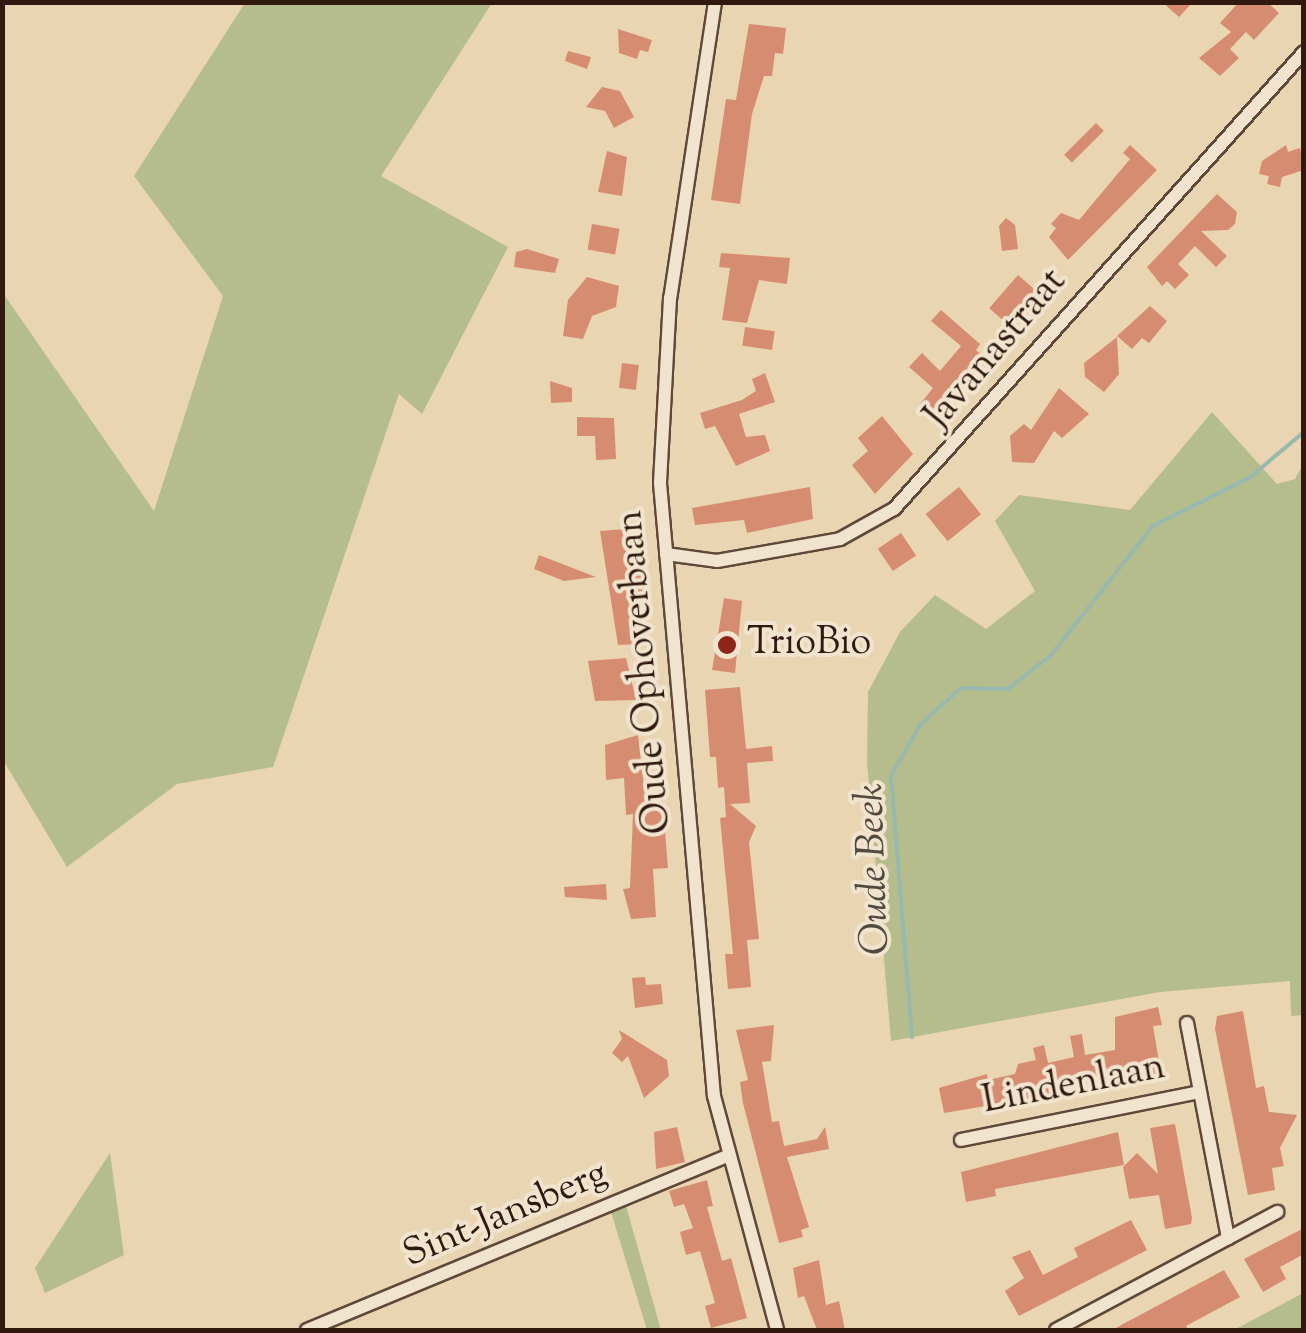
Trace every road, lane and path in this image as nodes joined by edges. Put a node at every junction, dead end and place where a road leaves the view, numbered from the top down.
1 (715, 2) edge
2 (1304, 52) edge
3 (666, 554) junction
4 (1188, 1024) dead end
5 (1199, 1092) junction
6 (961, 1140) dead end
7 (728, 1156) junction
8 (1278, 1212) dead end
9 (1228, 1238) junction
10 (308, 1330) edge
11 (777, 1330) edge
12 (1056, 1330) edge

1 - 3 street, Oude Ophoverbaan
2 - 3 street, Javanastraat
3 - 7 street, Oude Ophoverbaan
4 - 5 street, Lindenlaan
5 - 6 street, Lindenlaan
5 - 9 street, Lindenlaan
7 - 10 street, Sint-Jansberg
7 - 11 street, Oude Ophoverbaan
8 - 9 street
9 - 12 street

